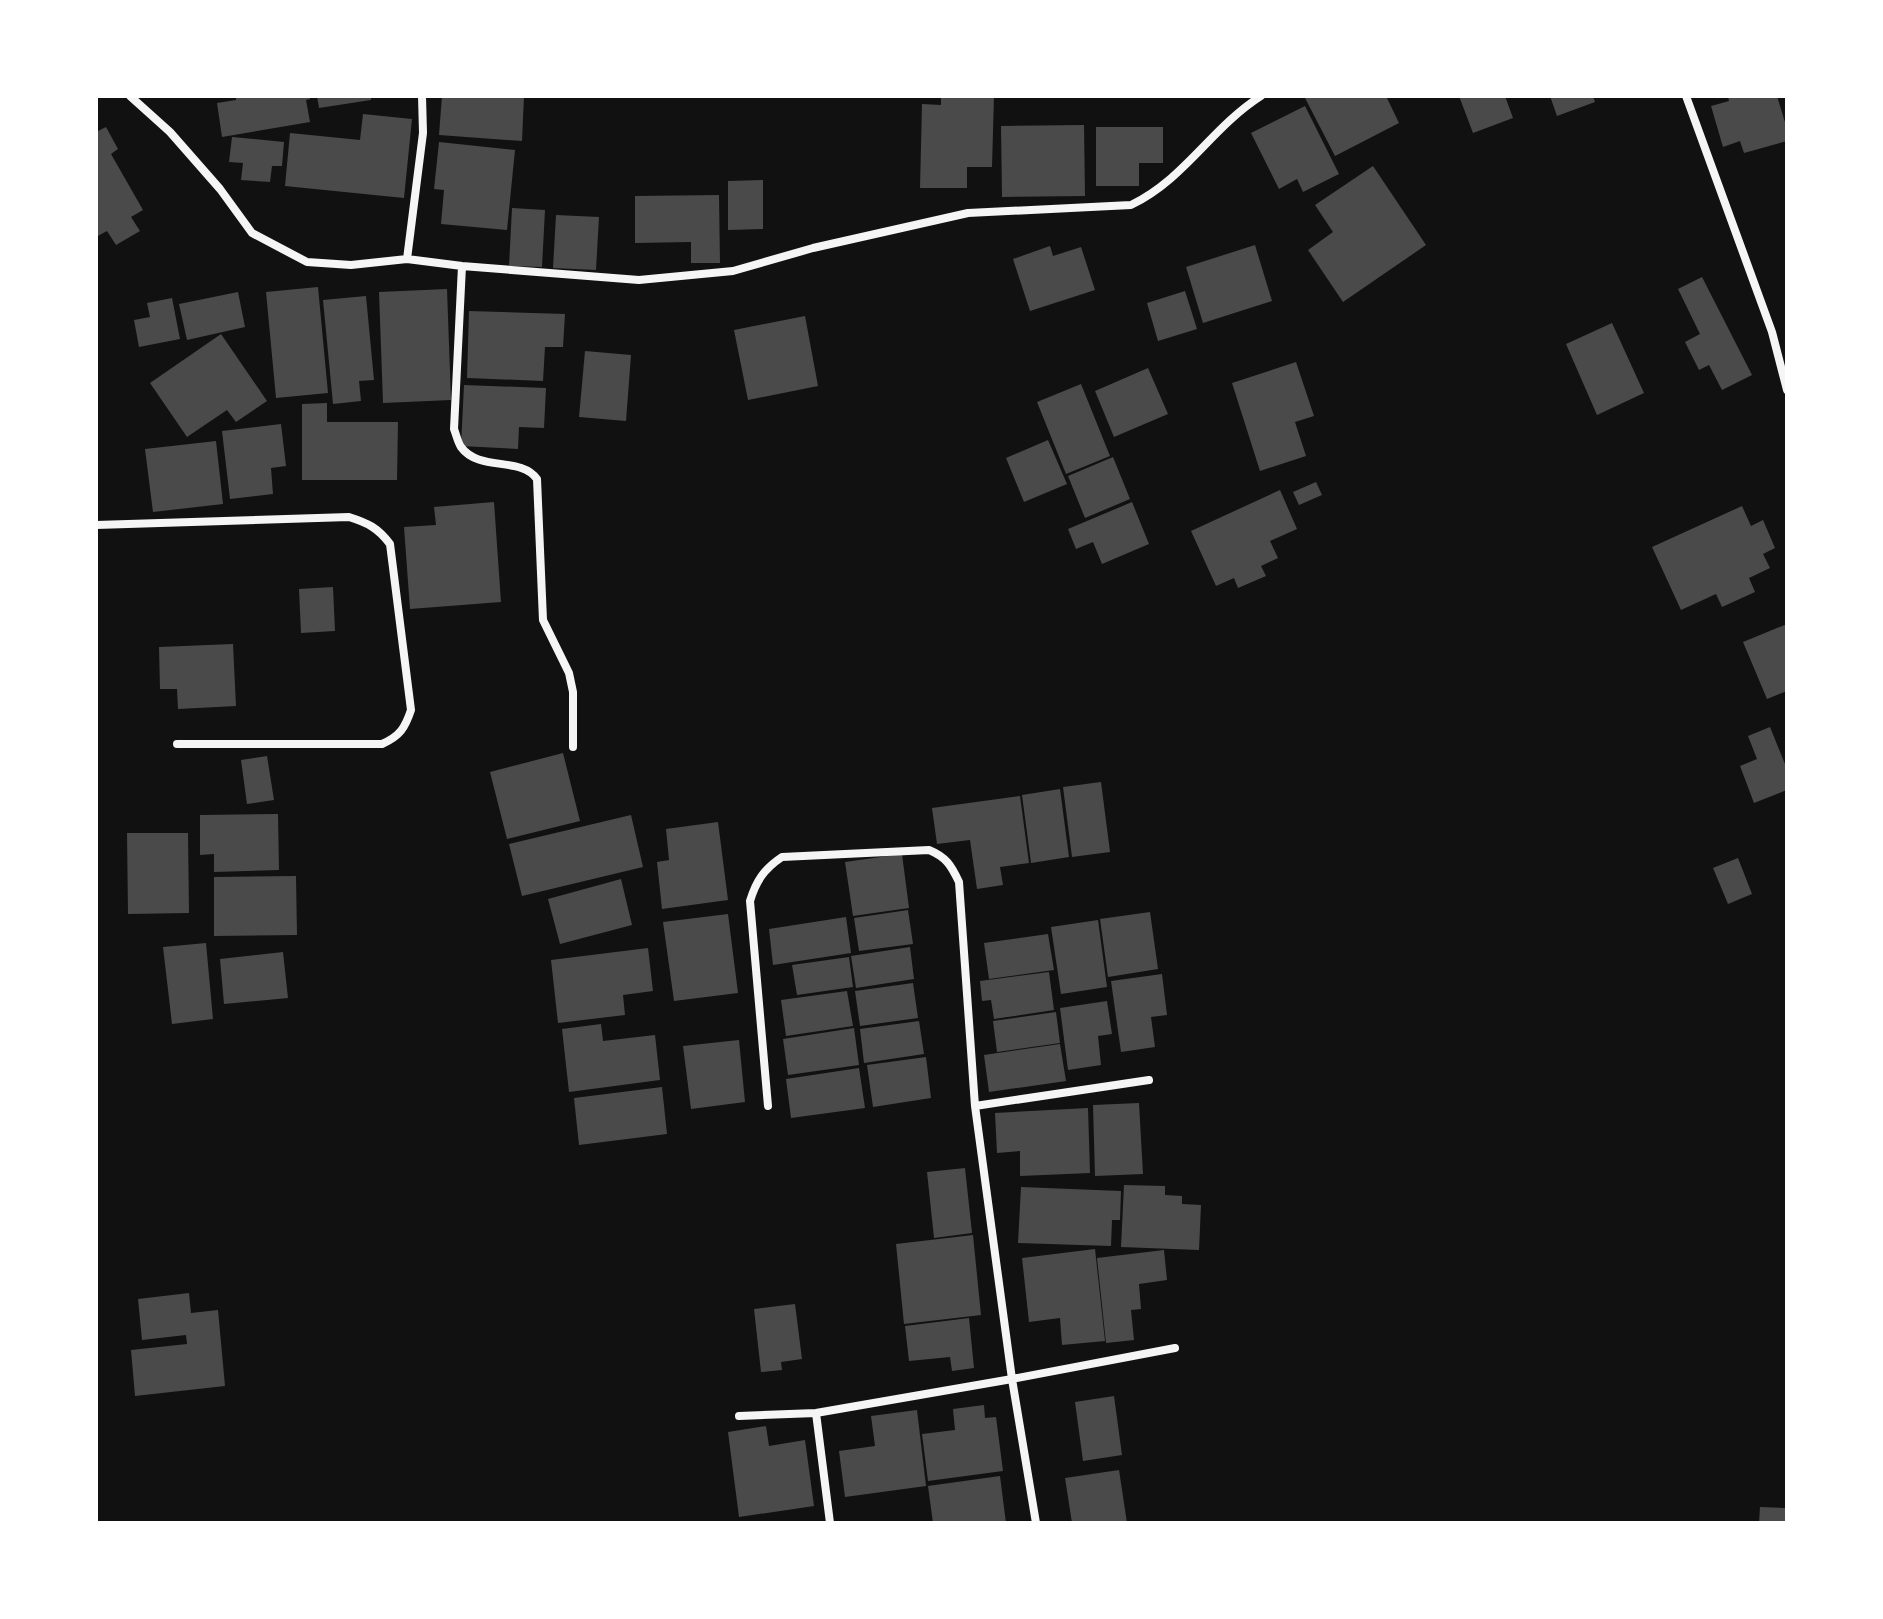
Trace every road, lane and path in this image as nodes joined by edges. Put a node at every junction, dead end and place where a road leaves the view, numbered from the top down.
1 (130, 96) edge
2 (422, 96) edge
3 (1261, 96) edge
4 (1686, 96) edge
5 (407, 259) junction
6 (462, 266) junction
7 (1787, 390) edge
8 (96, 525) edge
9 (177, 744) dead end
10 (573, 747) dead end
11 (1149, 1080) dead end
12 (768, 1106) dead end
13 (975, 1106) junction
14 (1175, 1348) dead end
15 (1012, 1379) junction
16 (816, 1413) junction
17 (739, 1416) dead end
18 (830, 1523) edge
19 (1036, 1523) edge

1 - 5 street
2 - 5 street
3 - 6 street
4 - 7 street
5 - 6 street
6 - 10 street
8 - 9 street
11 - 13 street
12 - 13 street
13 - 15 street
14 - 15 street
15 - 16 street
15 - 19 street
16 - 17 street
16 - 18 street

